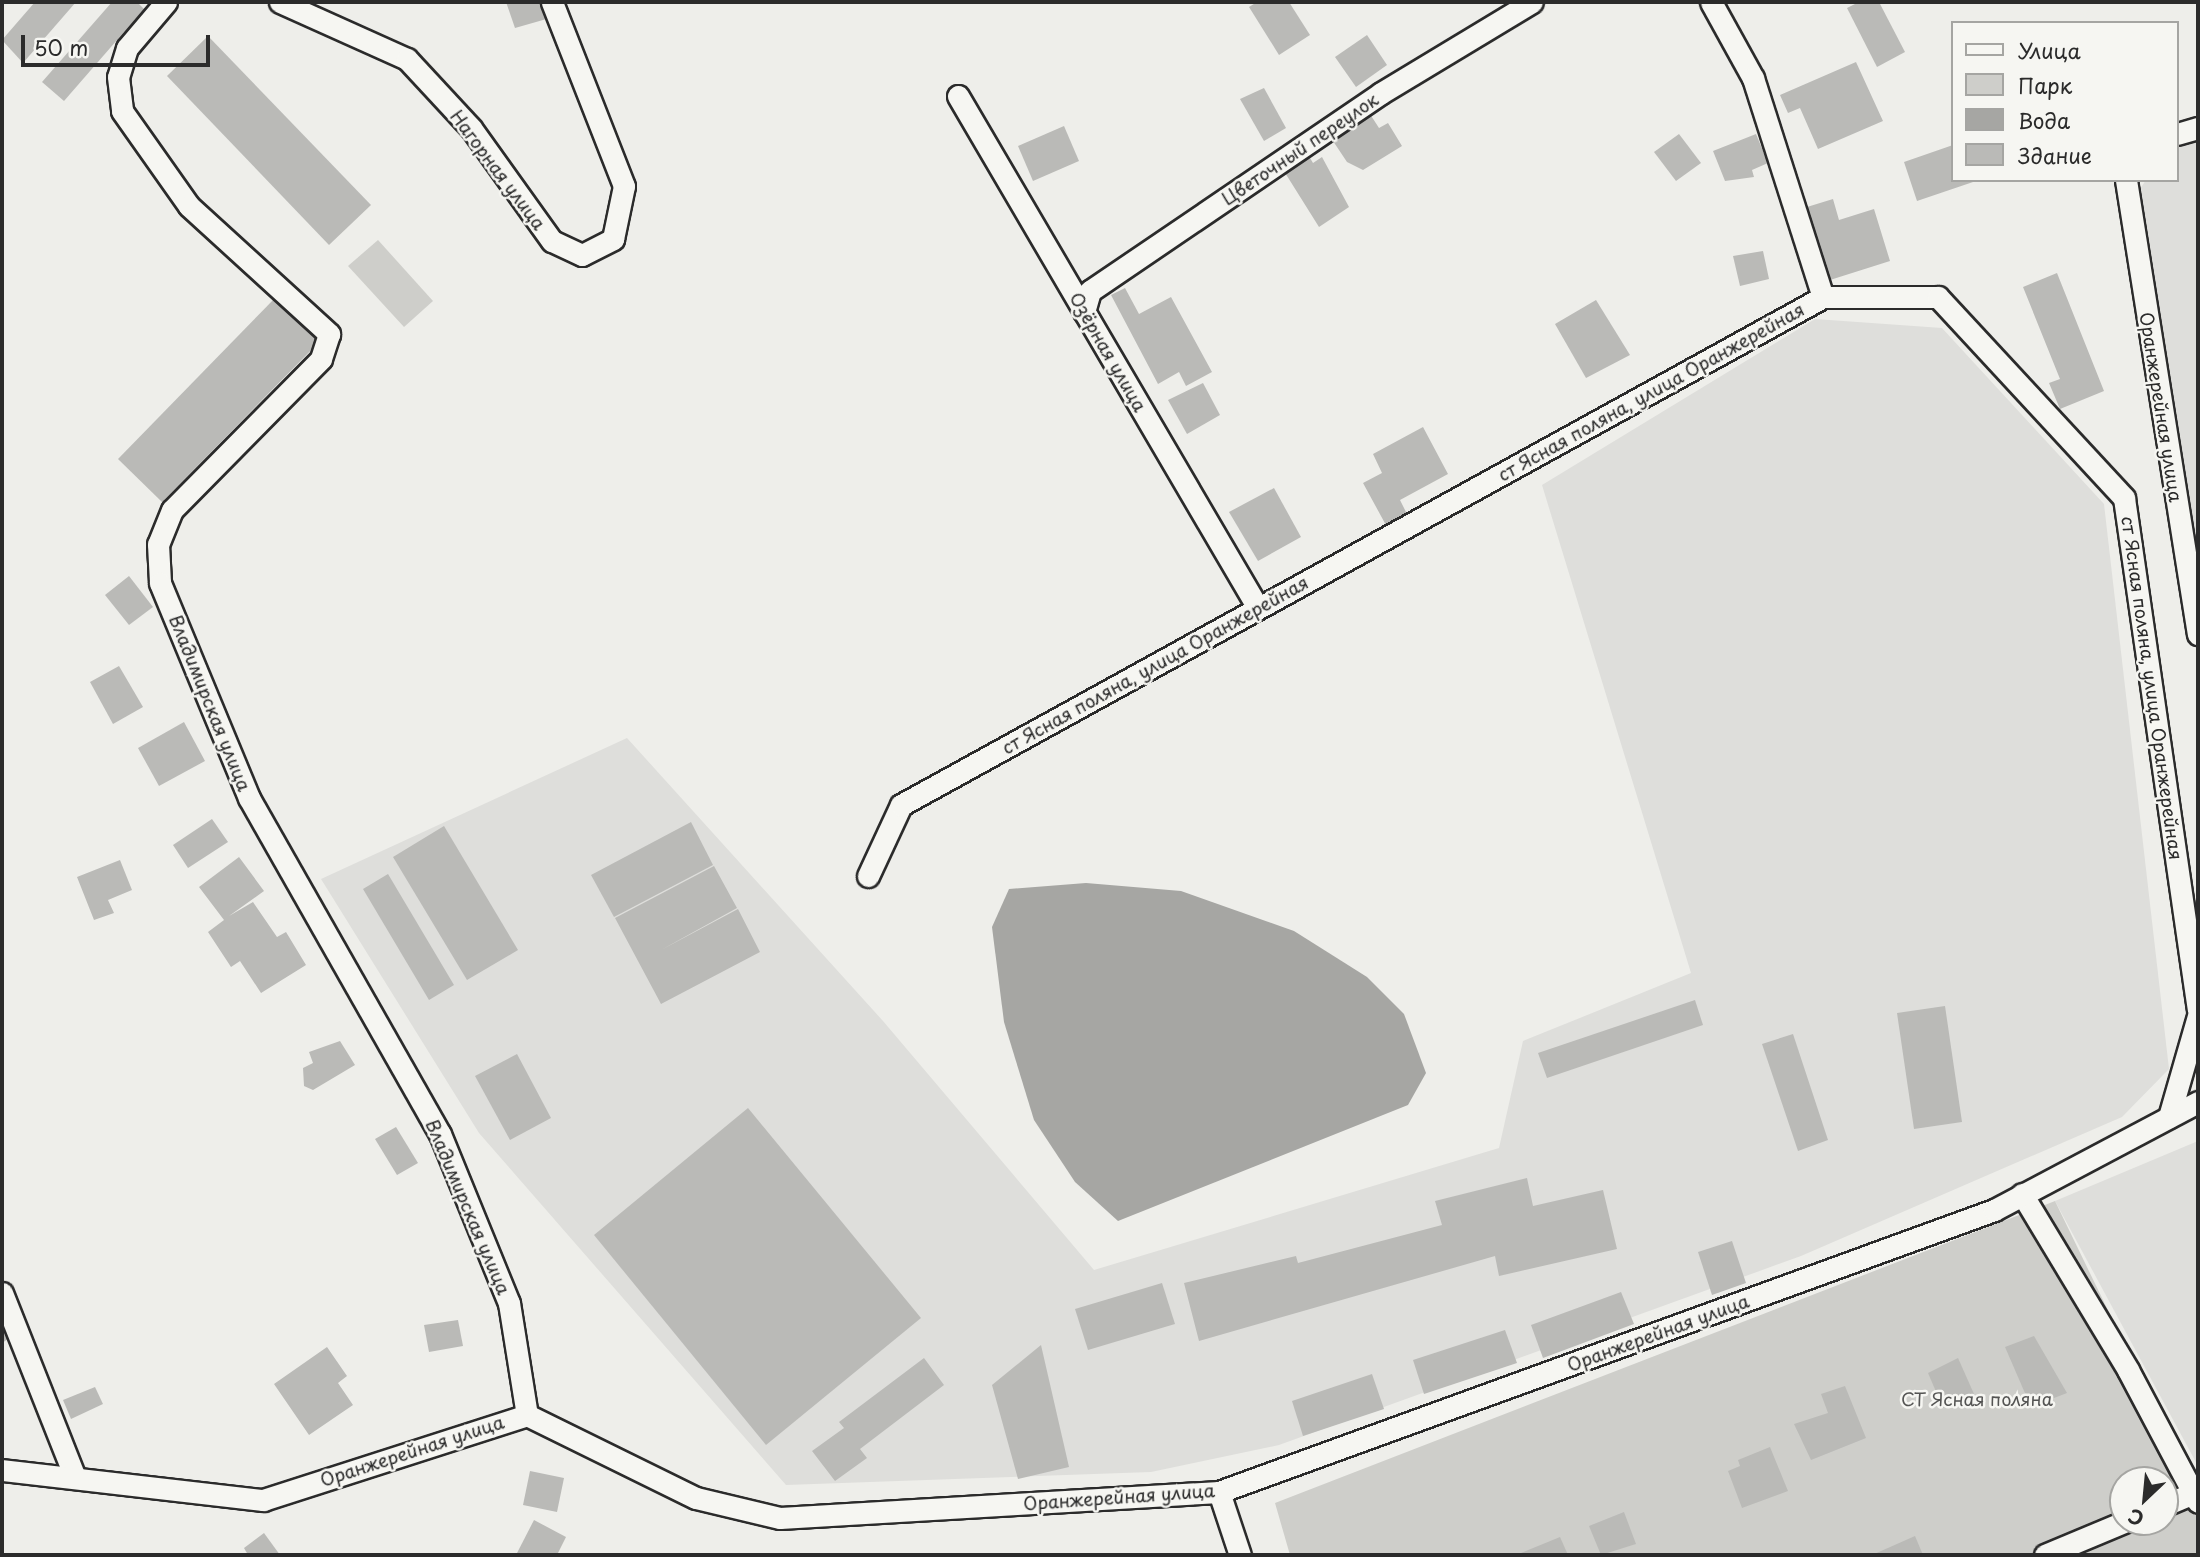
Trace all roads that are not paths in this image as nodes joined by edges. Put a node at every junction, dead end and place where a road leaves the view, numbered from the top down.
1 (280, 2) edge
2 (552, 2) edge
3 (1532, 2) edge
4 (1711, 2) edge
5 (163, 3) edge
6 (958, 96) dead end
7 (2198, 128) edge
8 (2179, 133) edge
9 (2126, 182) edge
10 (1823, 297) junction
11 (1084, 312) junction
12 (1258, 608) junction
13 (2198, 634) edge
14 (867, 876) dead end
15 (2198, 1010) edge
16 (2198, 1016) edge
17 (2198, 1102) edge
18 (2169, 1117) junction
19 (2022, 1194) junction
20 (2, 1293) edge
21 (527, 1415) junction
22 (2, 1469) edge
23 (74, 1475) junction
24 (1219, 1492) junction
25 (2197, 1497) edge
26 (2179, 1501) edge
27 (2109, 1528) edge
28 (1240, 1555) edge
29 (2045, 1555) edge

1 - 2 street, Нагорная улица
3 - 11 street, Цветочный переулок
4 - 10 street
5 - 21 street, Владимирская улица
6 - 11 street, Озёрная улица
7 - 8 street
9 - 13 street, Оранжерейная улица
10 - 12 street, ст Ясная поляна, улица Оранжерейная
10 - 15 street, ст Ясная поляна, улица Оранжерейная
11 - 12 street, Озёрная улица
12 - 14 street, ст Ясная поляна, улица Оранжерейная
16 - 18 street
17 - 18 street, Оранжерейная улица
18 - 19 street, Оранжерейная улица
19 - 24 street, Оранжерейная улица
19 - 25 street
20 - 23 street
21 - 23 street, Оранжерейная улица
21 - 24 street, Оранжерейная улица
22 - 23 street, Оранжерейная улица
24 - 28 street
25 - 26 street
27 - 29 street

